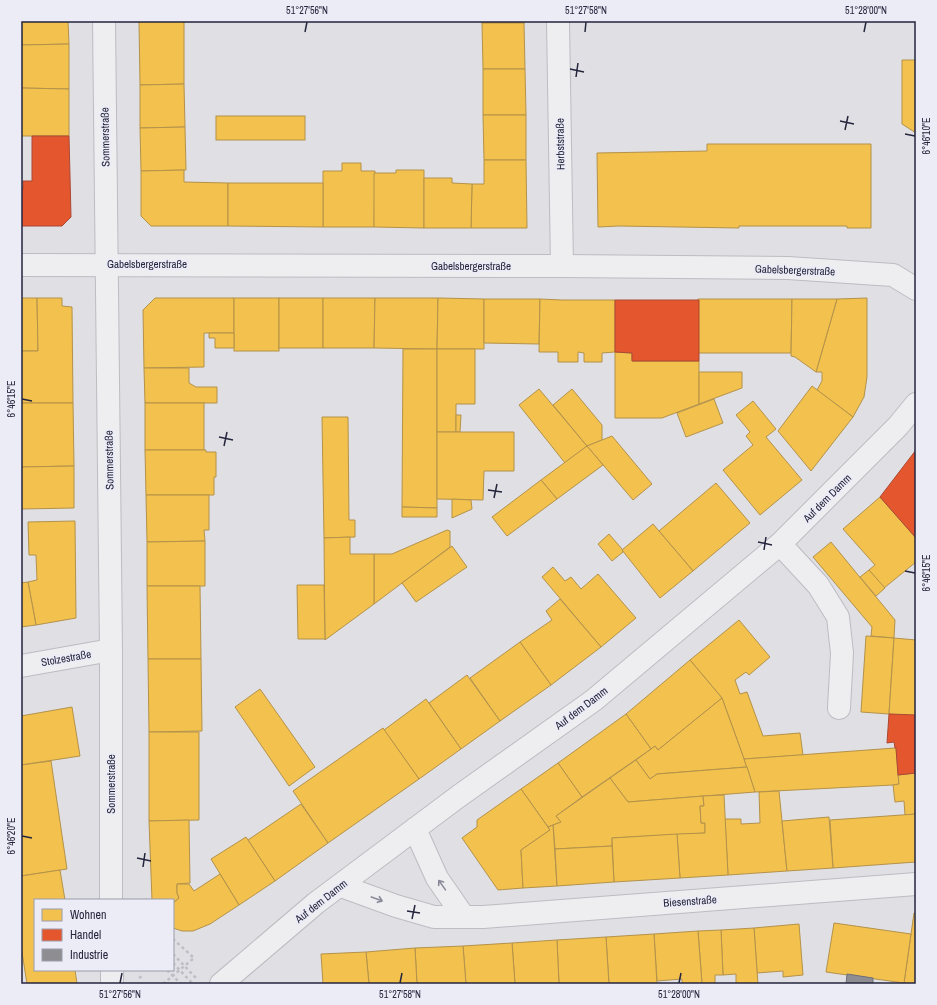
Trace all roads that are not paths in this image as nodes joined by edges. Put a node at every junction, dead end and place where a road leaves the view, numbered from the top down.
1 (104, 21) edge
2 (558, 21) edge
3 (107, 264) junction
4 (21, 265) edge
5 (562, 266) junction
6 (916, 289) edge
7 (916, 404) edge
8 (780, 544) junction
9 (111, 650) junction
10 (21, 666) edge
11 (839, 708) dead end
12 (415, 829) junction
13 (916, 884) edge
14 (340, 886) junction
15 (111, 899) edge
16 (464, 917) junction
17 (112, 971) edge
18 (112, 984) edge
19 (221, 984) edge

1 - 3 street, Sommerstraße
2 - 5 street, Herbststraße
3 - 4 street, Gabelsbergerstraße
3 - 5 street, Gabelsbergerstraße
3 - 9 street, Sommerstraße
5 - 6 street, Gabelsbergerstraße
7 - 8 street, Auf dem Damm
8 - 11 street
8 - 12 street, Auf dem Damm
9 - 10 street, Stolzestraße
9 - 15 street, Sommerstraße
12 - 14 street, Auf dem Damm
16 -> 12 street
13 - 16 street, Biesenstraße
14 -> 16 street, Biesenstraße
14 - 19 street, Auf dem Damm
17 - 18 street

